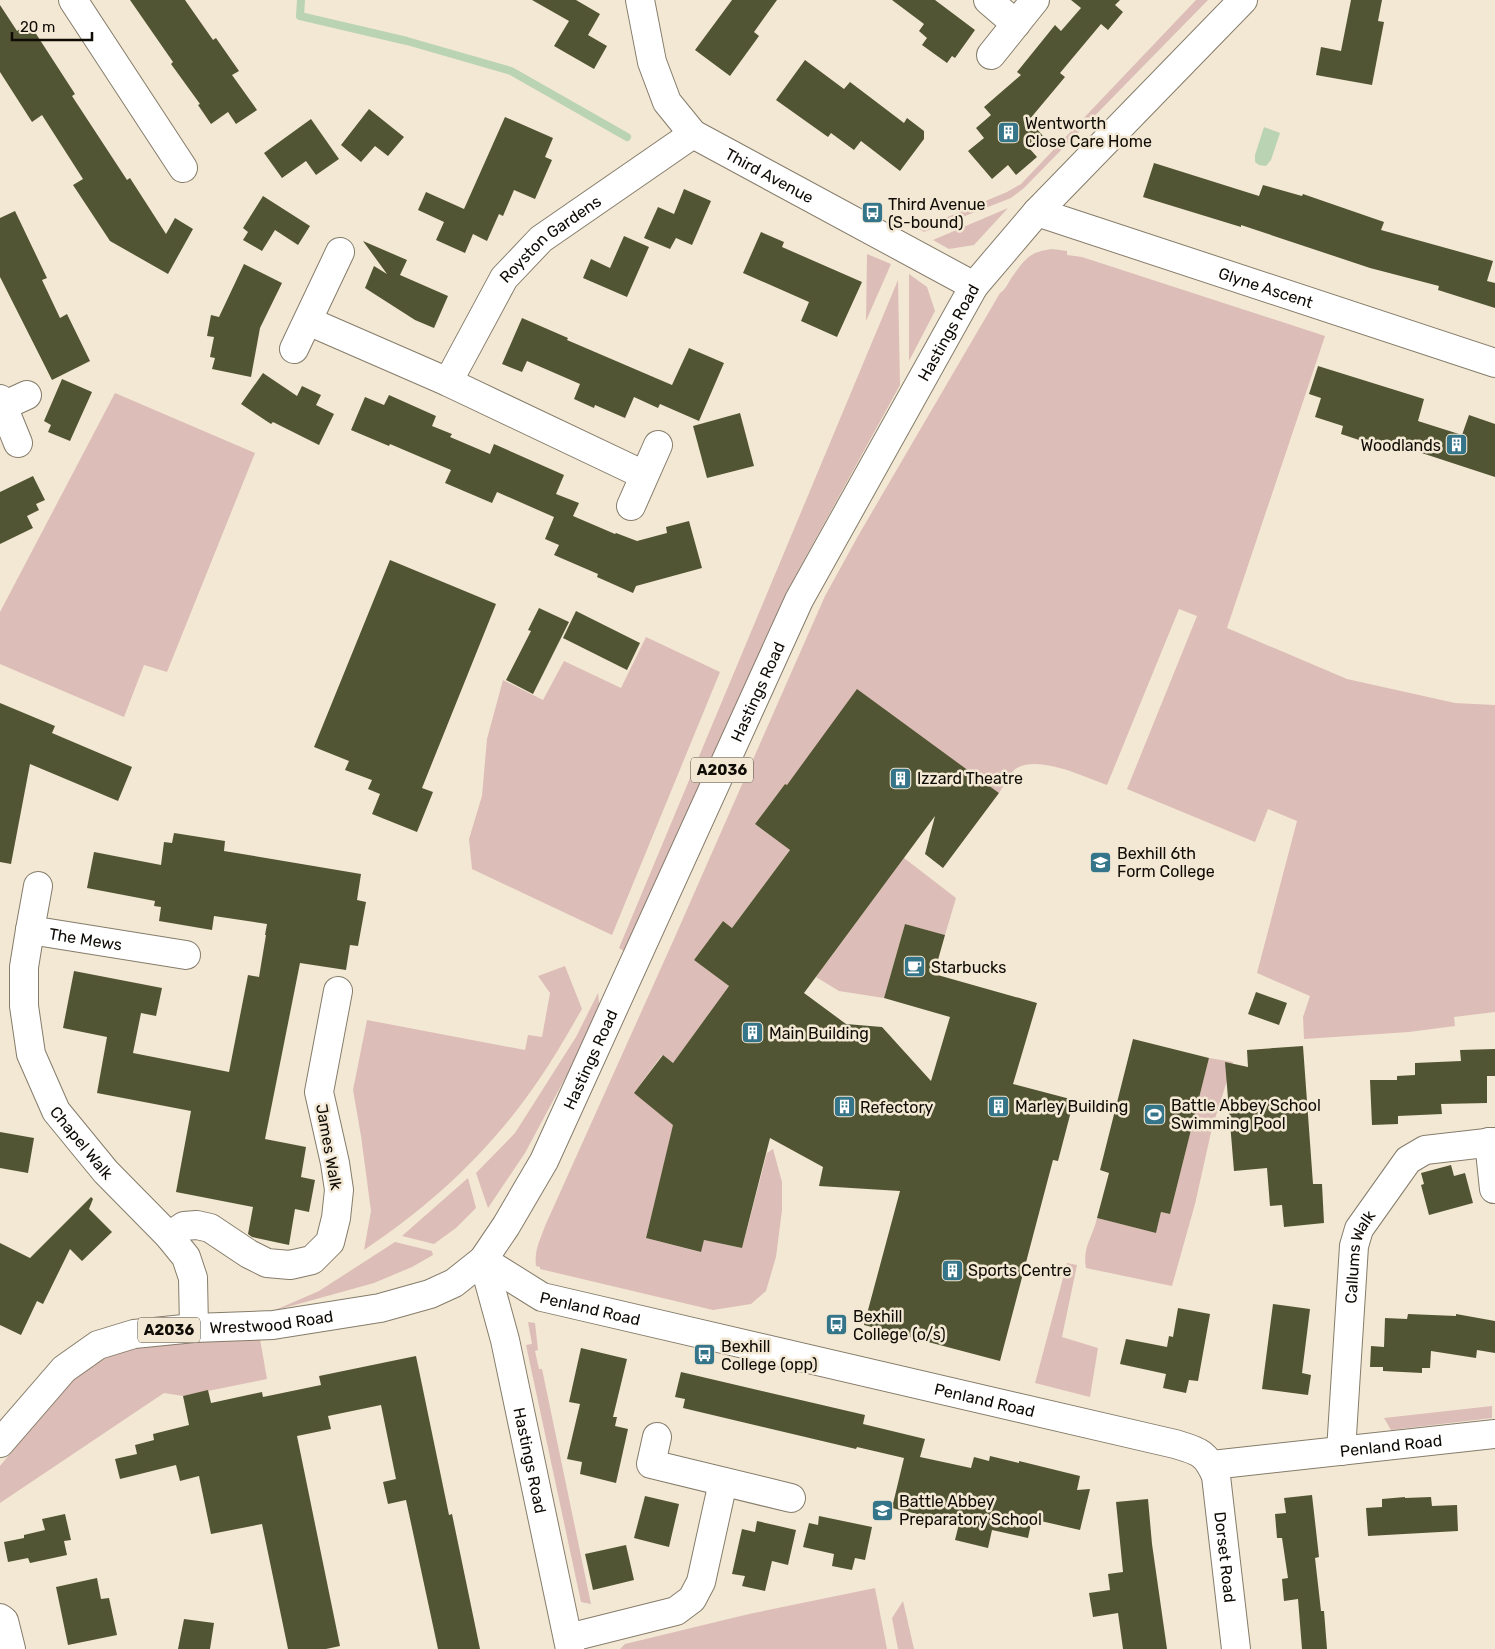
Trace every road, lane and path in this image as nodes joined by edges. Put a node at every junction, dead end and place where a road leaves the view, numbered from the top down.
1 (73, 0) edge
2 (640, 0) edge
3 (988, 0) edge
4 (1035, 0) edge
5 (1244, 0) edge
6 (1016, 24) junction
7 (991, 55) dead end
8 (693, 134) junction
9 (167, 158) dead end
10 (1037, 212) junction
11 (340, 252) dead end
12 (974, 286) junction
13 (308, 321) junction
14 (294, 350) dead end
15 (1495, 363) edge
16 (448, 382) junction
17 (27, 395) dead end
18 (1, 403) edge
19 (18, 443) dead end
20 (658, 445) dead end
21 (644, 475) junction
22 (631, 506) dead end
23 (38, 886) dead end
24 (30, 930) junction
25 (186, 955) dead end
26 (338, 991) dead end
27 (1492, 1142) edge
28 (1494, 1189) edge
29 (169, 1236) junction
30 (483, 1260) junction
31 (194, 1328) junction
32 (1495, 1434) edge
33 (657, 1437) dead end
34 (0, 1443) edge
35 (1341, 1451) junction
36 (1212, 1465) junction
37 (723, 1482) junction
38 (791, 1498) dead end
39 (0, 1618) edge
40 (569, 1643) edge
41 (11, 1649) edge
42 (1236, 1649) edge

1 - 9 street
2 - 8 street, Third Avenue
3 - 6 street
4 - 6 street
5 - 10 street, Hastings Road / A2036
6 - 7 street
8 - 12 street, Third Avenue
8 - 16 street, Royston Gardens
10 - 12 street, Hastings Road / A2036
10 - 15 street, Glyne Ascent
11 - 13 street
12 - 30 street, Hastings Road / A2036
13 - 14 street
13 - 16 street
16 - 21 street
17 - 18 street
18 - 19 street
20 - 21 street
21 - 22 street
23 - 24 street, The Mews
24 - 25 street, The Mews
24 - 29 street, Chapel Walk
26 - 29 street, James Walk
27 - 28 street, Callums Walk
27 - 35 street, Callums Walk
29 - 31 street, Chapel Walk
30 - 31 street, Wrestwood Road / A2036
30 - 36 street, Penland Road
30 - 40 street, Hastings Road
31 - 34 street, Wrestwood Road / A2036
32 - 35 street, Penland Road
33 - 37 street
35 - 36 street, Penland Road
36 - 42 street, Dorset Road
37 - 38 street
37 - 40 street
39 - 41 street

